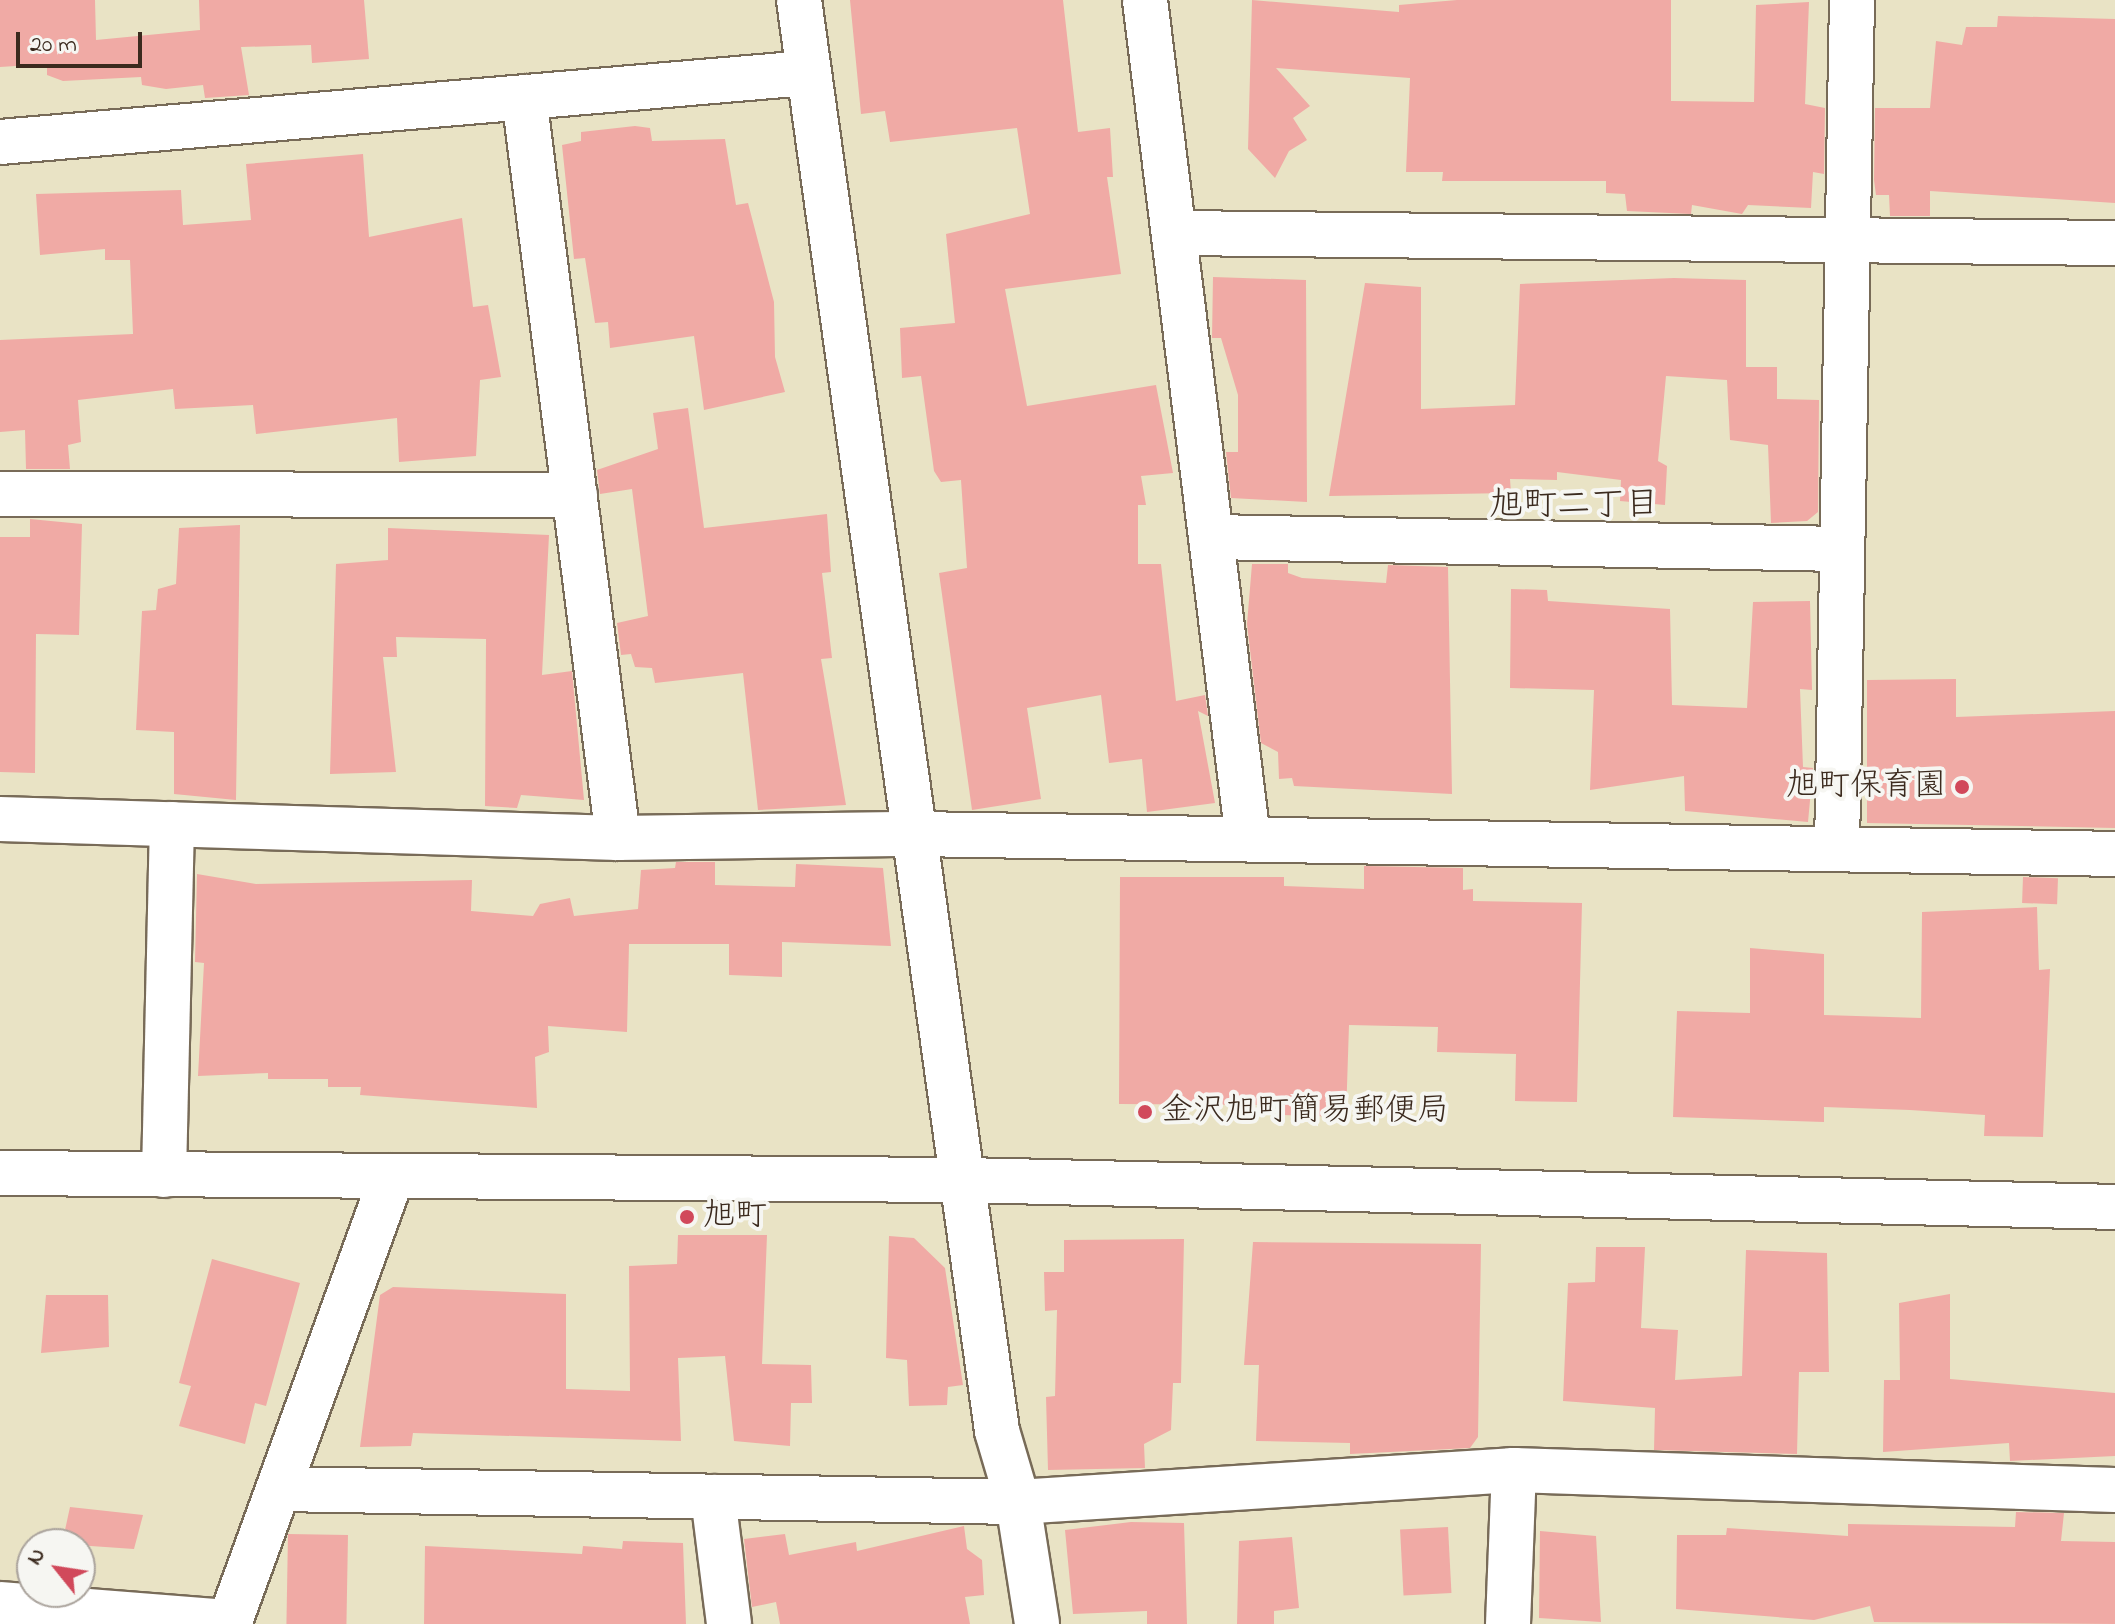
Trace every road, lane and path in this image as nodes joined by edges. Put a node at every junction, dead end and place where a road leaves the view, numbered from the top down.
1 (799, 0) edge
2 (1145, 0) edge
3 (1852, 0) edge
4 (807, 73) junction
5 (524, 97) junction
6 (0, 142) edge
7 (1174, 233) junction
8 (1847, 240) junction
9 (2115, 243) edge
10 (0, 494) edge
11 (575, 495) junction
12 (1211, 537) junction
13 (1839, 549) junction
14 (0, 819) edge
15 (172, 824) junction
16 (915, 834) junction
17 (618, 838) junction
18 (1248, 839) junction
19 (1837, 849) junction
20 (2115, 854) edge
21 (0, 1173) edge
22 (164, 1175) junction
23 (392, 1177) junction
24 (964, 1180) junction
25 (2115, 1207) edge
26 (1514, 1470) junction
27 (279, 1489) junction
28 (2115, 1490) edge
29 (713, 1497) junction
30 (1018, 1502) junction
31 (0, 1604) edge
32 (230, 1623) edge
33 (729, 1624) edge
34 (1037, 1624) edge
35 (1508, 1624) edge

1 - 4 street
2 - 7 street
3 - 8 street
4 - 5 street
4 - 16 street
5 - 6 street
5 - 11 street
7 - 8 street
7 - 12 street
8 - 9 street
8 - 13 street
10 - 11 street
11 - 17 street
12 - 13 street
12 - 18 street
13 - 19 street
14 - 15 street
15 - 17 street
15 - 22 street
16 - 17 street
16 - 18 street
16 - 24 street
18 - 19 street
19 - 20 street
21 - 22 street
22 - 23 street
23 - 24 street
23 - 27 street
24 - 25 street
24 - 30 street
26 - 28 street
26 - 30 street
26 - 35 street
27 - 29 street
27 - 32 street
29 - 30 street
29 - 33 street
30 - 34 street
31 - 32 street

